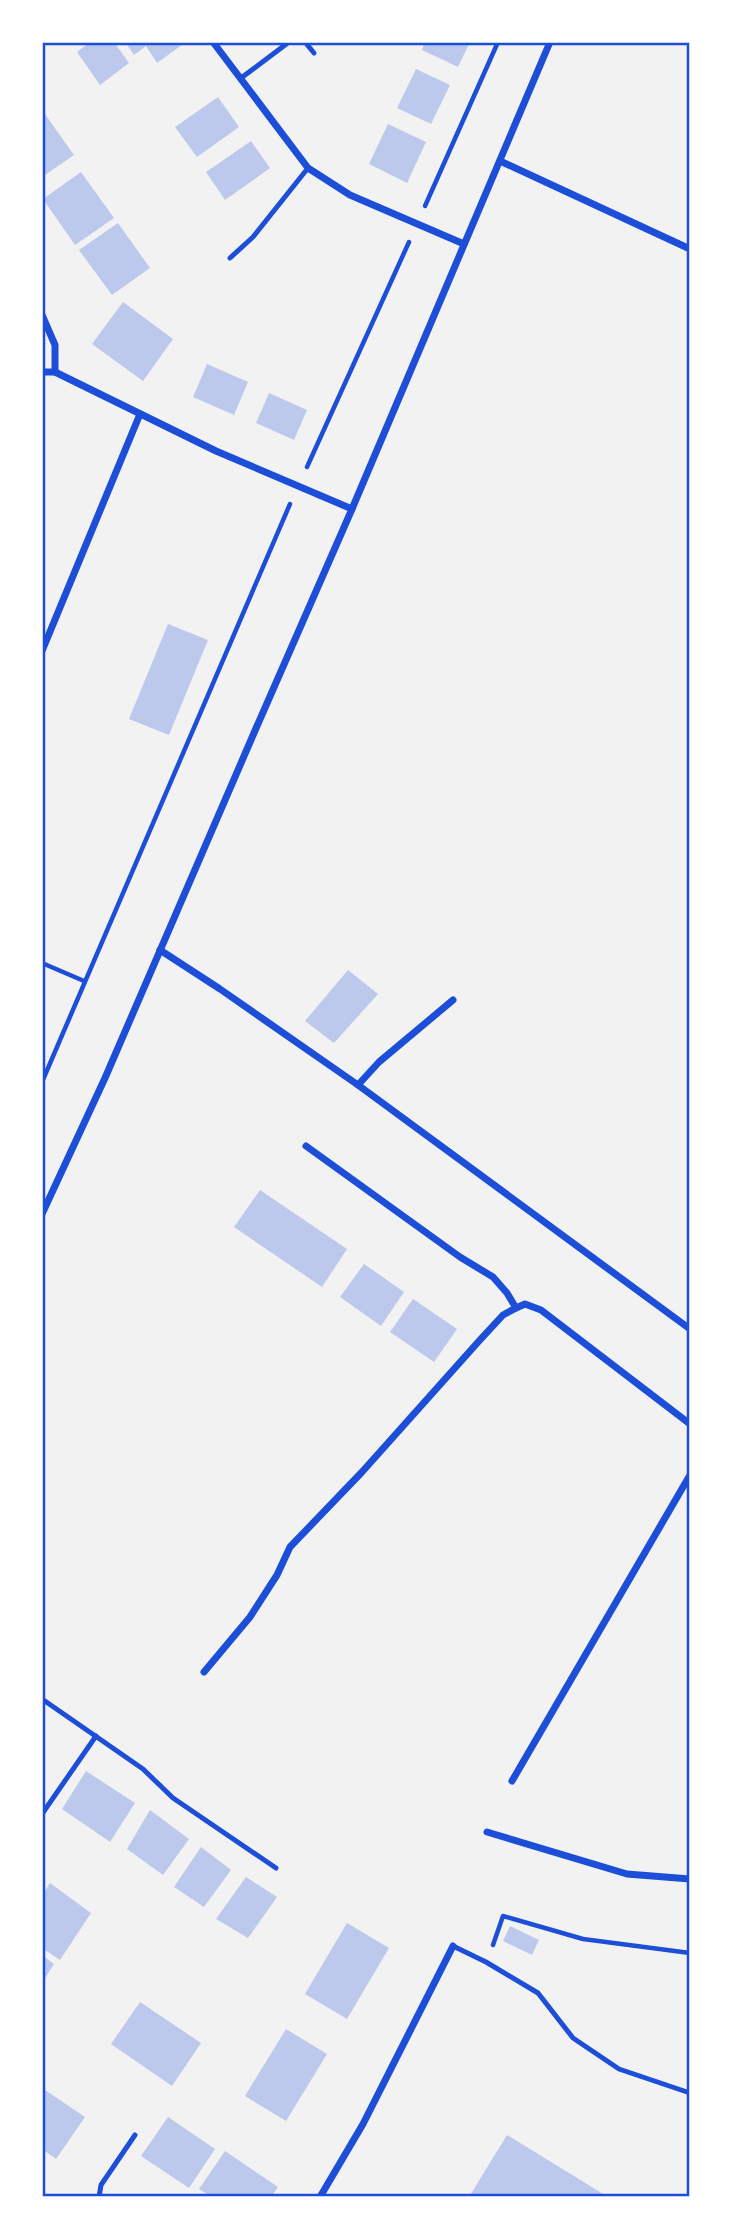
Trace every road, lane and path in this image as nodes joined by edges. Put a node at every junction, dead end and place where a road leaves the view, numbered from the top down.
1 (214, 42) edge
2 (289, 42) edge
3 (305, 42) edge
4 (498, 42) edge
5 (550, 42) edge
6 (314, 53) dead end
7 (241, 78) junction
8 (500, 161) junction
9 (308, 168) junction
10 (418, 223) junction
11 (464, 244) junction
12 (690, 249) edge
13 (230, 258) dead end
14 (42, 315) edge
15 (42, 372) edge
16 (55, 372) junction
17 (140, 414) junction
18 (298, 486) junction
19 (352, 509) junction
20 (42, 651) edge
21 (160, 950) junction
22 (42, 963) edge
23 (85, 981) junction
24 (453, 1000) dead end
25 (42, 1082) edge
26 (358, 1085) junction
27 (306, 1146) dead end
28 (42, 1214) edge
29 (516, 1308) junction
30 (690, 1329) edge
31 (690, 1424) edge
32 (690, 1475) edge
33 (204, 1672) dead end
34 (42, 1699) edge
35 (96, 1736) junction
36 (512, 1781) dead end
37 (42, 1814) edge
38 (487, 1832) dead end
39 (276, 1868) dead end
40 (690, 1879) edge
41 (453, 1946) joint
42 (690, 1953) edge
43 (486, 1962) junction
44 (690, 2093) edge
45 (135, 2135) dead end
46 (99, 2197) edge
47 (320, 2197) edge

1 - 7 street
2 - 7 lane
3 - 6 lane
4 - 10 path
5 - 8 street
7 - 9 street
8 - 11 street
8 - 12 street
9 - 10 street
9 - 13 lane
10 - 11 street
10 - 18 path
11 - 19 street
14 - 16 street
15 - 16 street
16 - 17 street
17 - 18 street
17 - 20 street
18 - 19 street
18 - 23 path
19 - 21 street
21 - 26 street
21 - 28 street
22 - 23 path
23 - 25 path
24 - 26 street
26 - 30 street
27 - 29 street
29 - 31 street
29 - 33 street
32 - 36 street
34 - 35 lane
35 - 37 lane
35 - 39 lane
38 - 40 street
41 - 43 lane
41 - 47 street
42 - 43 path
43 - 44 lane
45 - 46 lane

